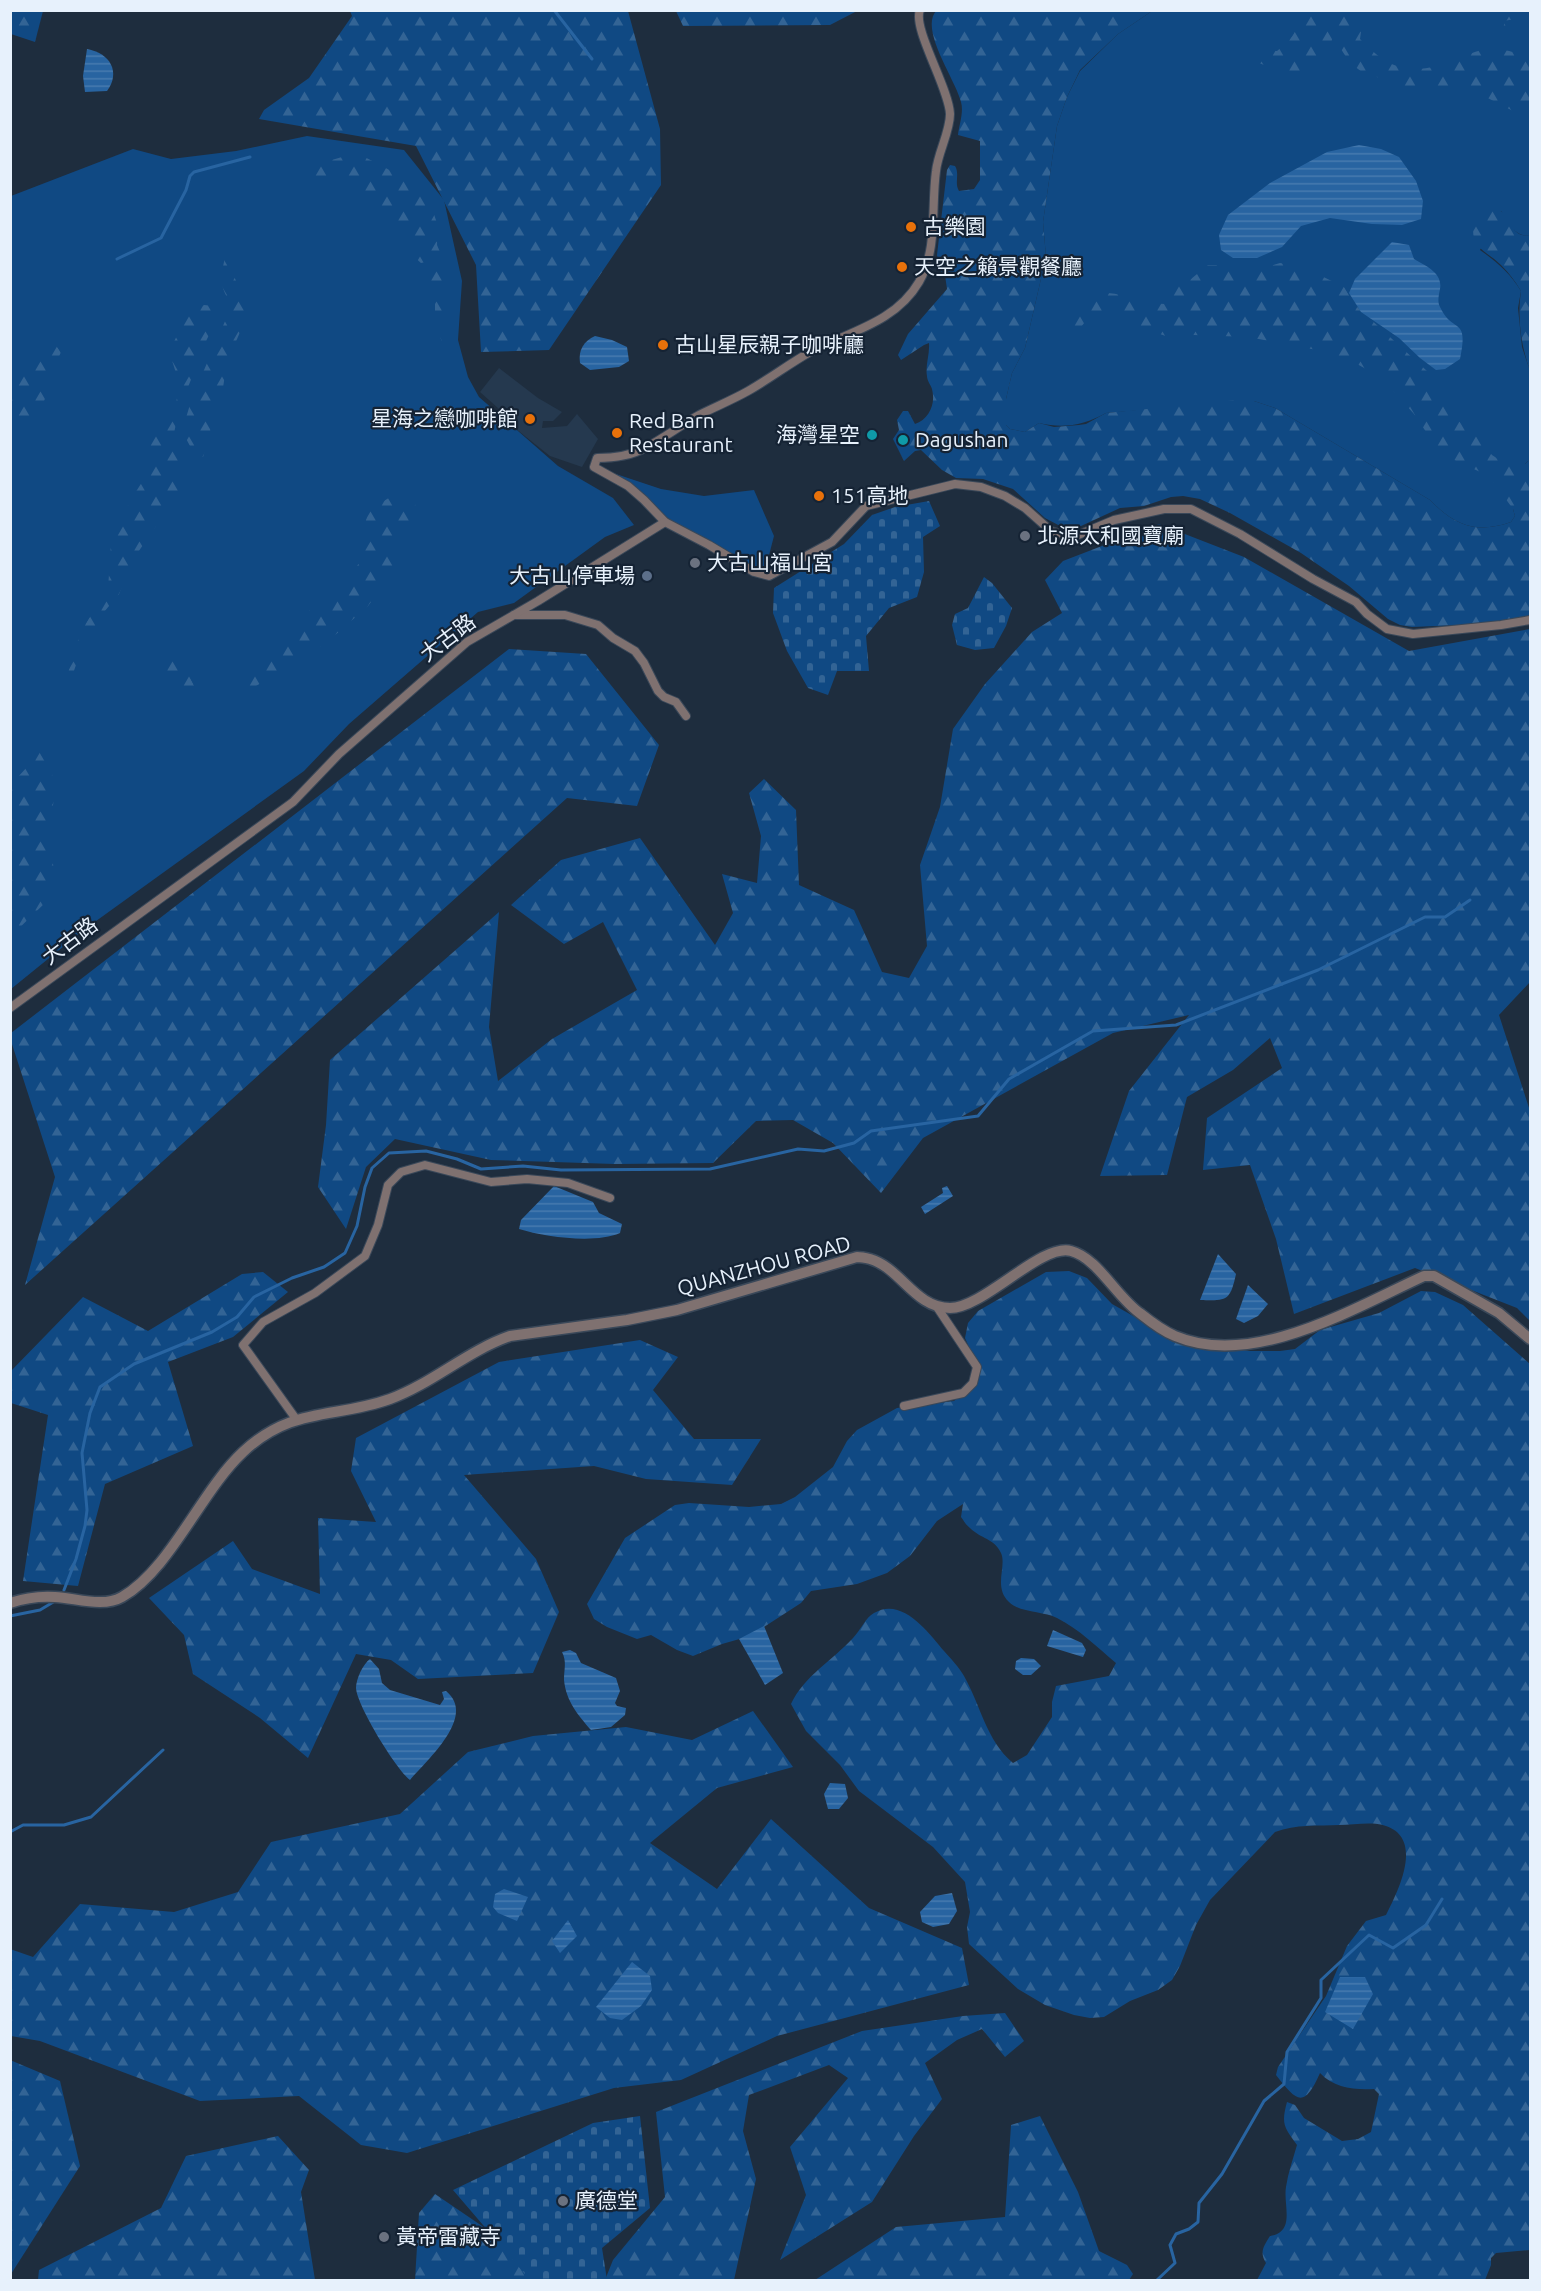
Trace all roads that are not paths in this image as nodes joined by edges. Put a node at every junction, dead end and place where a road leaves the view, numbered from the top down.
1 (920, 10) edge
2 (665, 522) junction
3 (514, 615) junction
4 (1530, 620) edge
5 (686, 716) dead end
6 (10, 1008) edge
7 (610, 1198) dead end
8 (937, 1307) junction
9 (1530, 1339) edge
10 (904, 1407) dead end
11 (296, 1419) junction
12 (10, 1603) edge

1 - 2 street
2 - 3 street, 大古路
2 - 4 street
3 - 5 street
3 - 6 street, 大古路
7 - 11 street
8 - 9 street
8 - 10 street
8 - 11 street, QUANZHOU ROAD
11 - 12 street, QUANZHOU ROAD

